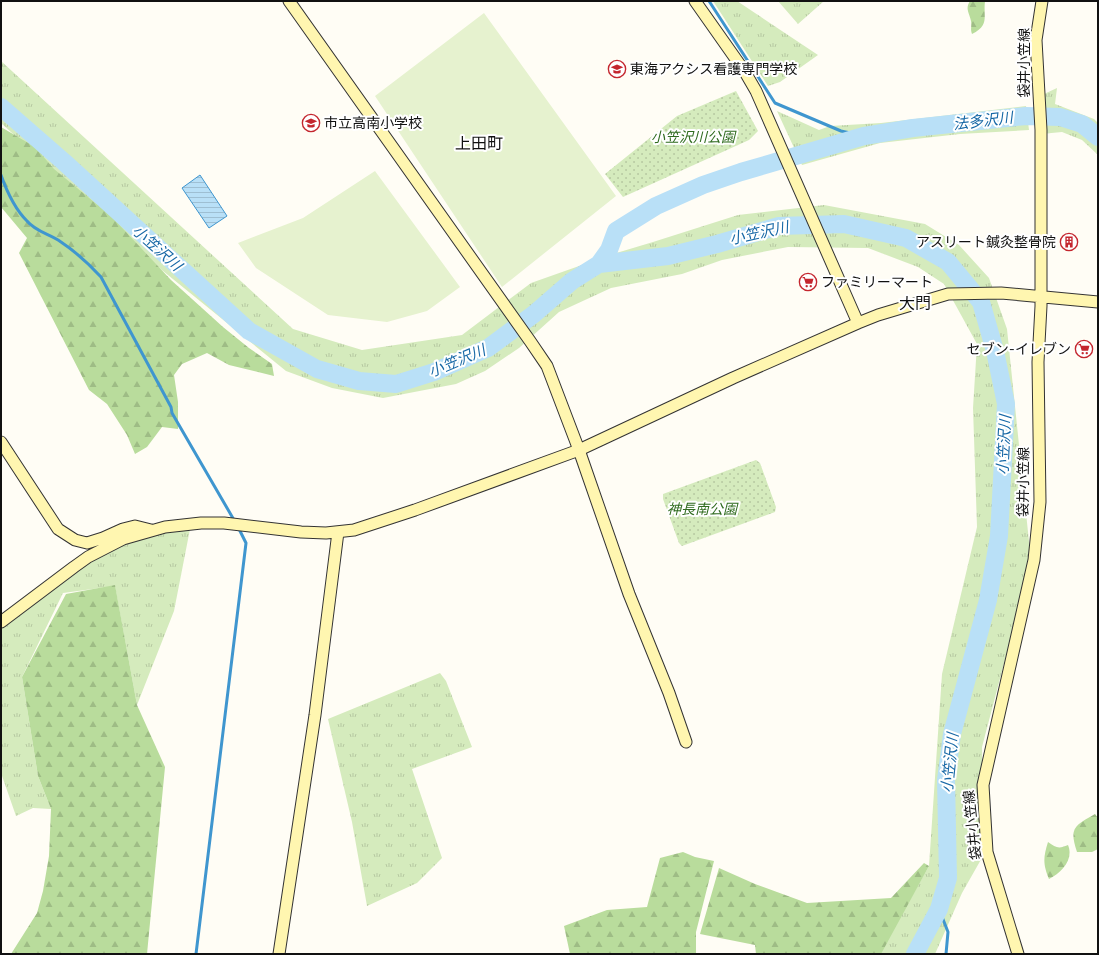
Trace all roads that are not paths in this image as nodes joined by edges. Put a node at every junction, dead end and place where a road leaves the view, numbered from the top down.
1 (289, 1) edge
2 (695, 1) edge
3 (1042, 1) edge
4 (1040, 298) junction
5 (1098, 302) edge
6 (858, 323) junction
7 (1, 442) edge
8 (579, 450) junction
9 (153, 530) junction
10 (338, 532) junction
11 (1, 622) edge
12 (686, 742) dead end
13 (279, 954) edge
14 (1018, 954) edge

1 - 8 street
2 - 6 street
3 - 4 street, 袋井小笠線
4 - 5 street
4 - 6 street
4 - 14 street, 袋井小笠線
6 - 8 street
7 - 9 street
8 - 10 street
8 - 12 street
9 - 10 street
9 - 11 street
10 - 13 street

